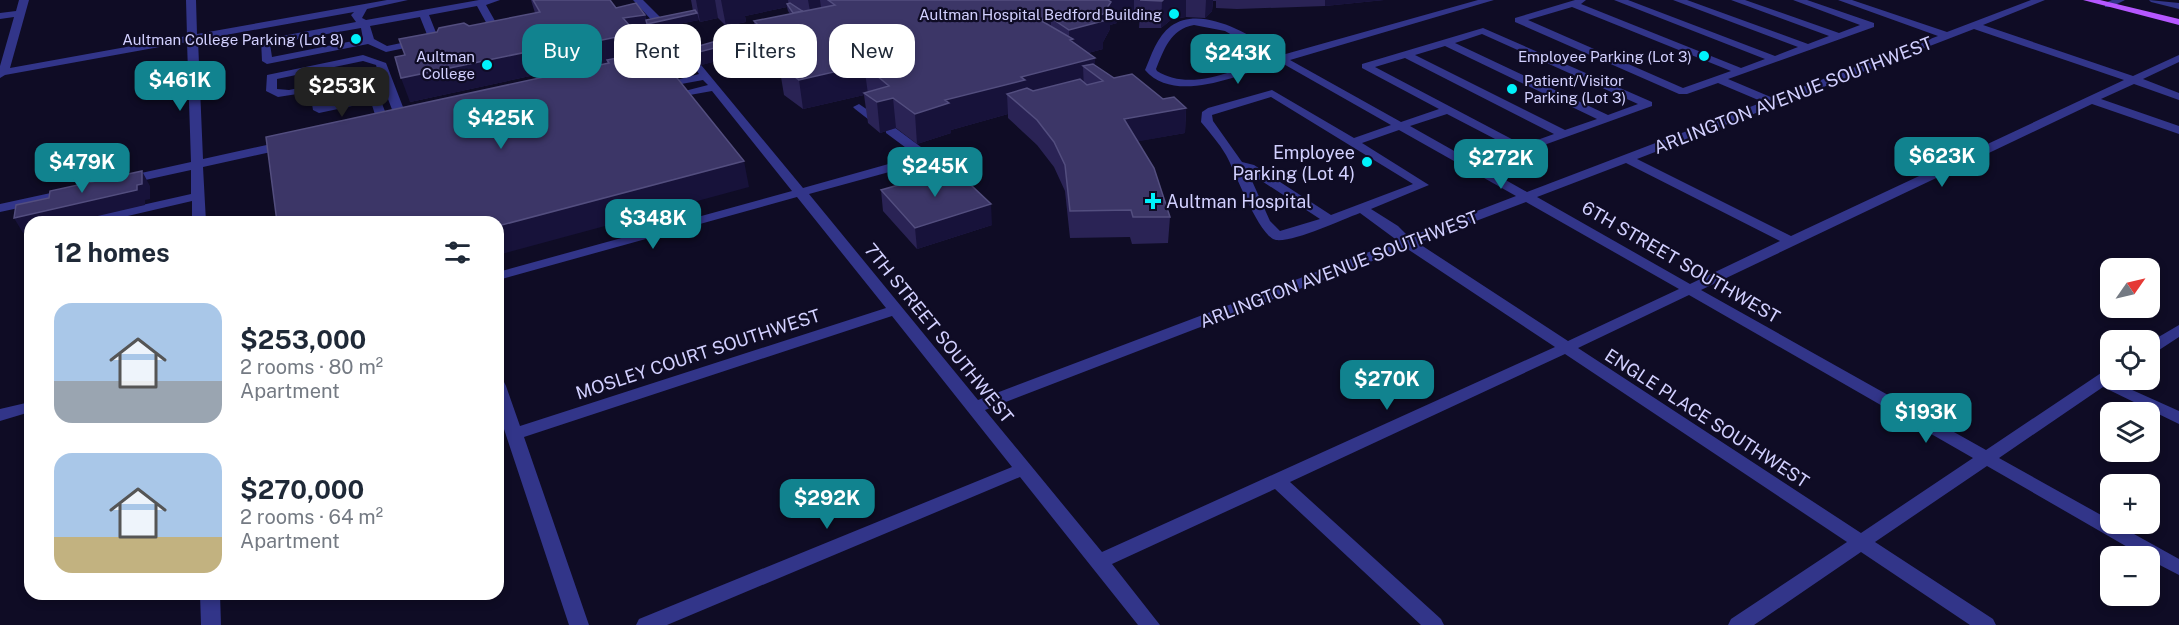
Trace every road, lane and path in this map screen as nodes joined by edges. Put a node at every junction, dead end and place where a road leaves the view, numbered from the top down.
1 (24, 0) edge
2 (192, 0) edge
3 (403, 0) edge
4 (495, 0) edge
5 (1489, 0) edge
6 (1586, 0) edge
7 (1619, 0) edge
8 (1678, 0) edge
9 (1736, 0) edge
10 (1798, 0) edge
11 (1843, 0) edge
12 (2040, 0) edge
13 (2088, 0) edge
14 (2120, 0) edge
15 (2154, 0) edge
16 (642, 1) edge
17 (480, 3) junction
18 (362, 4) edge
19 (1572, 4) junction
20 (2108, 5) junction
21 (2179, 6) edge
22 (21, 13) junction
23 (423, 13) junction
24 (0, 16) edge
25 (2179, 22) edge
26 (364, 24) junction
27 (661, 24) edge
28 (1976, 26) junction
29 (474, 32) edge
30 (1838, 36) junction
31 (1948, 36) junction
32 (193, 38) junction
33 (369, 41) junction
34 (1446, 42) junction
35 (1807, 47) junction
36 (1406, 54) junction
37 (1281, 58) junction
38 (2179, 58) edge
39 (1774, 59) junction
40 (701, 69) edge
41 (1740, 71) junction
42 (0, 73) edge
43 (384, 74) junction
44 (676, 78) edge
45 (1713, 81) junction
46 (2134, 81) junction
47 (669, 85) edge
48 (714, 87) junction
49 (315, 88) junction
50 (677, 96) edge
51 (2179, 97) edge
52 (2092, 100) junction
53 (1437, 104) junction
54 (1769, 104) junction
55 (859, 107) dead end
56 (1448, 110) junction
57 (1607, 118) junction
58 (877, 121) edge
59 (1395, 123) junction
60 (890, 130) dead end
61 (2179, 130) edge
62 (1564, 134) junction
63 (1346, 138) junction
64 (292, 144) edge
65 (939, 154) dead end
66 (926, 158) junction
67 (1626, 158) junction
68 (1236, 164) junction
69 (197, 165) junction
70 (116, 182) edge
71 (81, 190) edge
72 (800, 192) junction
73 (198, 196) junction
74 (1526, 197) junction
75 (0, 208) edge
76 (1362, 209) junction
77 (110, 216) edge
78 (199, 216) edge
79 (1330, 220) junction
80 (1792, 242) junction
81 (1408, 243) junction
82 (504, 274) edge
83 (1690, 290) junction
84 (895, 310) junction
85 (2179, 330) edge
86 (2160, 342) edge
87 (1566, 348) junction
88 (2100, 383) edge
89 (2129, 390) edge
90 (504, 404) edge
91 (974, 408) junction
92 (24, 409) edge
93 (0, 415) edge
94 (2179, 418) edge
95 (514, 434) junction
96 (1987, 459) junction
97 (1023, 469) junction
98 (1277, 480) junction
99 (1861, 543) junction
100 (1099, 562) junction
101 (2179, 568) edge
102 (210, 600) edge
103 (673, 620) edge
104 (211, 625) edge
105 (579, 625) edge
106 (646, 625) edge
107 (1150, 625) edge
108 (1434, 625) edge
109 (1738, 625) edge
110 (1986, 625) edge

1 - 22 street
2 - 32 street
3 - 18 street
4 - 17 street
5 - 37 street
6 - 19 street
7 - 39 street
8 - 35 street
9 - 30 street
10 - 30 street
11 - 31 street
12 - 28 street, ARLINGTON AVENUE SOUTHWEST
13 - 20 main road
14 - 20 street
15 - 21 street
16 - 27 street, 7TH STREET SOUTHWEST
17 - 23 street
17 - 29 street
18 - 26 street
18 - 32 street
19 - 41 street
19 - 45 street
20 - 25 main road
22 - 24 street
22 - 42 street
23 - 26 street
23 - 33 street
26 - 33 street
26 - 33 street
28 - 31 street, ARLINGTON AVENUE SOUTHWEST
28 - 46 street
30 - 35 street
31 - 54 street, ARLINGTON AVENUE SOUTHWEST
32 - 42 street
32 - 69 street
34 - 36 street
34 - 57 street
34 - 57 street
35 - 39 street
36 - 53 street
36 - 62 street
37 - 37 street, 6TH STREET SOUTHWEST
37 - 59 street, 6TH STREET SOUTHWEST
38 - 46 street
39 - 41 street
40 - 48 street, 7TH STREET SOUTHWEST
41 - 45 street
43 - 49 street
43 - 49 street
43 - 49 street
44 - 47 street
45 - 54 street
46 - 51 street
46 - 52 street
48 - 50 street
48 - 72 street, 7TH STREET SOUTHWEST
52 - 61 street
52 - 80 street
53 - 56 street
53 - 59 street
54 - 67 street, ARLINGTON AVENUE SOUTHWEST
55 - 58 street
56 - 59 street
56 - 62 street
57 - 62 street
59 - 63 street
59 - 74 street, 6TH STREET SOUTHWEST
60 - 66 street
63 - 68 street
63 - 76 street
64 - 69 street
65 - 66 street
66 - 72 street
67 - 74 street, ARLINGTON AVENUE SOUTHWEST
67 - 80 street
68 - 79 street
68 - 79 street
69 - 70 street
69 - 73 street
71 - 75 street
72 - 82 street
72 - 84 street, 7TH STREET SOUTHWEST
73 - 77 street
73 - 78 street
74 - 81 street, ARLINGTON AVENUE SOUTHWEST
74 - 83 street, 6TH STREET SOUTHWEST
76 - 79 street
76 - 81 street, ENGLE PLACE SOUTHWEST
80 - 83 street
81 - 87 street, ENGLE PLACE SOUTHWEST
81 - 91 street, ARLINGTON AVENUE SOUTHWEST
83 - 87 street
83 - 96 street, 6TH STREET SOUTHWEST
84 - 91 street, 7TH STREET SOUTHWEST
84 - 95 street, MOSLEY COURT SOUTHWEST
85 - 86 street
87 - 98 street
87 - 99 street, ENGLE PLACE SOUTHWEST
88 - 96 street
89 - 94 street
90 - 95 street
91 - 97 street, 7TH STREET SOUTHWEST
92 - 93 street
95 - 105 street
96 - 99 street
96 - 101 street, 6TH STREET SOUTHWEST
97 - 100 street, 7TH STREET SOUTHWEST
97 - 103 street
98 - 100 street
98 - 108 street
99 - 109 street
99 - 110 street, ENGLE PLACE SOUTHWEST
100 - 107 street, 7TH STREET SOUTHWEST
102 - 104 street
103 - 106 street

